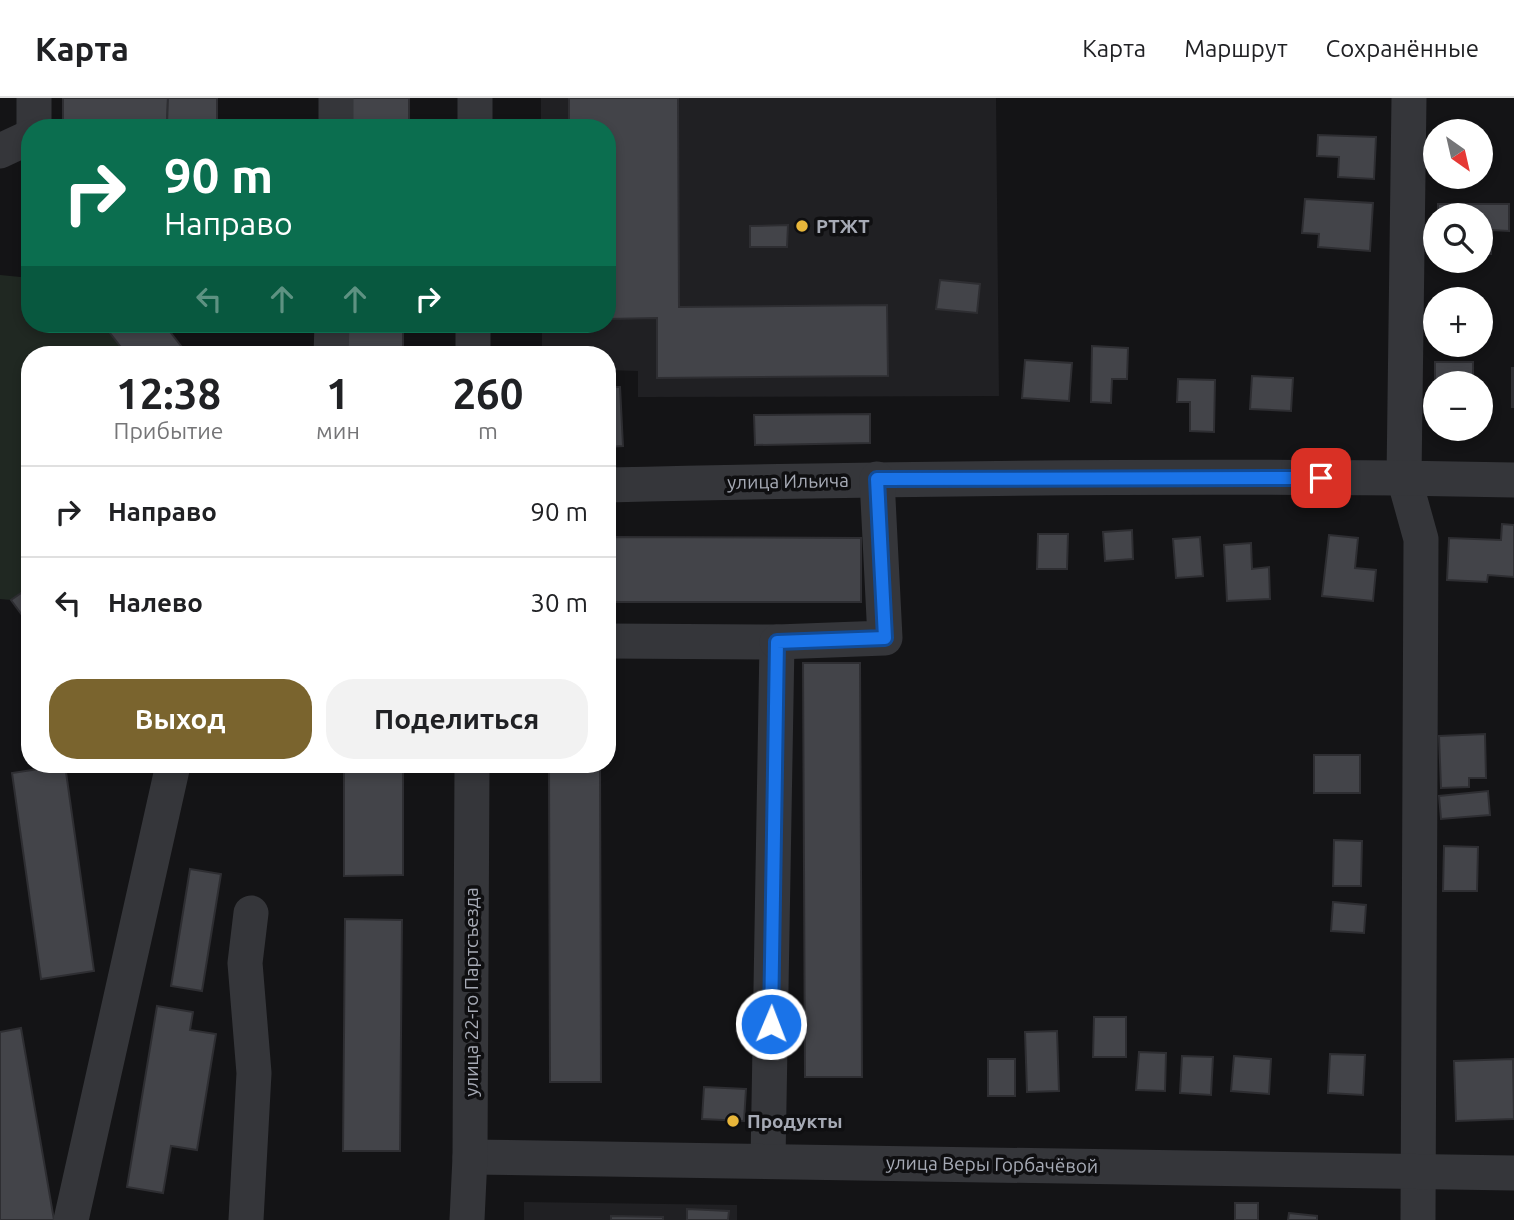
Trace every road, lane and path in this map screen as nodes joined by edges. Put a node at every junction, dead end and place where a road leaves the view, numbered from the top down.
1 (34, 98) edge
2 (336, 98) edge
3 (475, 98) edge
4 (1409, 98) edge
5 (34, 119) edge
6 (335, 119) edge
7 (475, 119) edge
8 (21, 141) edge
9 (0, 151) edge
10 (1404, 478) junction
11 (877, 479) junction
12 (1514, 480) edge
13 (616, 485) edge
14 (616, 641) edge
15 (777, 642) junction
16 (171, 773) edge
17 (472, 773) edge
18 (251, 913) dead end
19 (470, 1157) junction
20 (768, 1161) junction
21 (1419, 1170) junction
22 (1514, 1173) edge
23 (71, 1220) edge
24 (246, 1220) edge
25 (467, 1220) edge
26 (1418, 1220) edge

1 - 5 street
2 - 6 street
3 - 7 street
4 - 10 street
8 - 9 street
10 - 11 street, улица Ильича
10 - 12 street, улица Ильича
10 - 21 street
11 - 13 street, улица Ильича
11 - 15 street
14 - 15 street
15 - 20 street
16 - 23 street
17 - 19 street, улица 22-го Партсъезда
18 - 24 street
19 - 20 street, улица Веры Горбачёвой
19 - 25 street, улица 22-го Партсъезда
20 - 21 street, улица Веры Горбачёвой
21 - 22 street, улица Веры Горбачёвой
21 - 26 street

